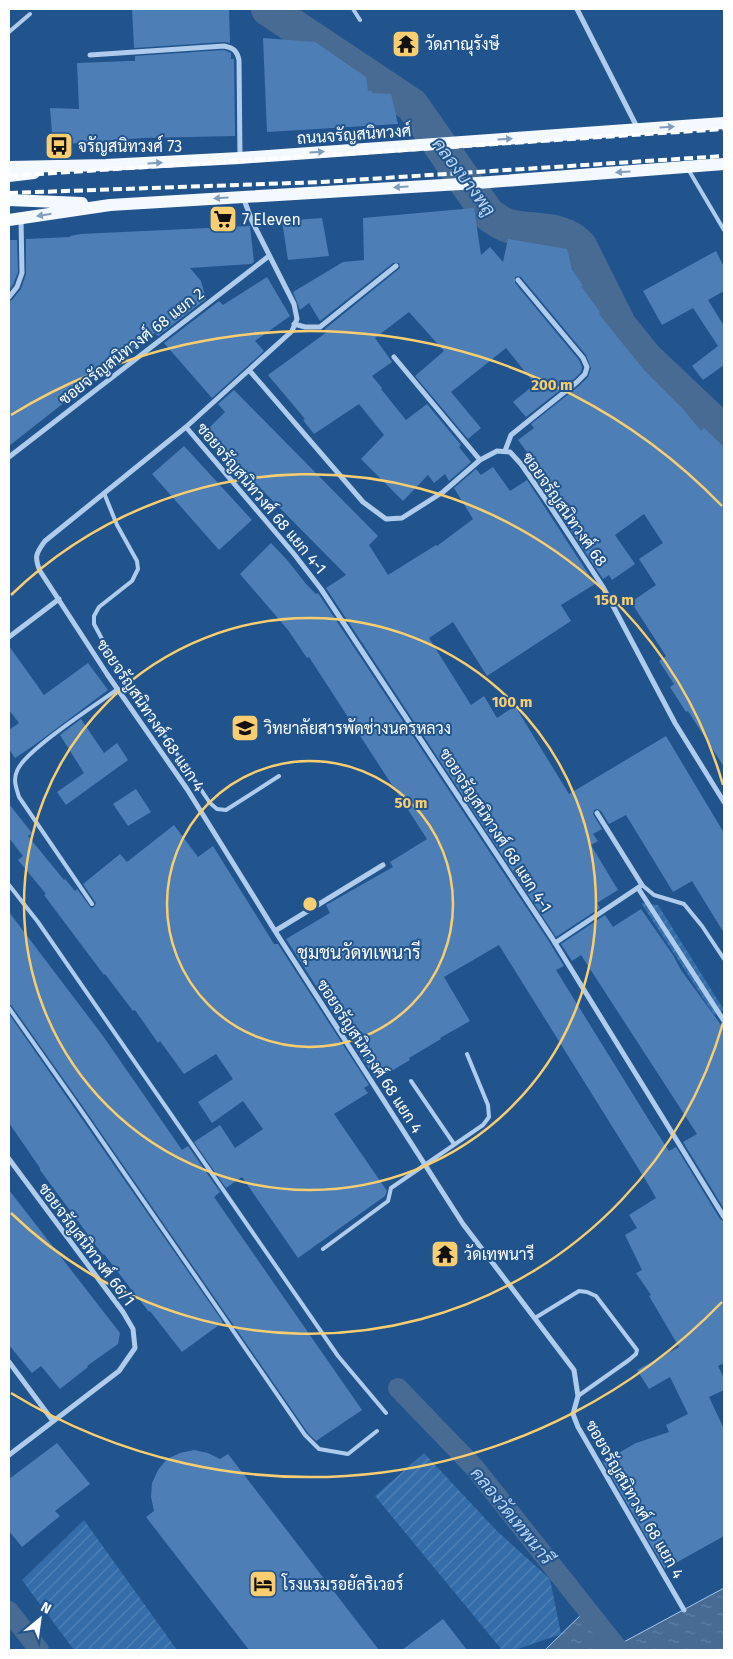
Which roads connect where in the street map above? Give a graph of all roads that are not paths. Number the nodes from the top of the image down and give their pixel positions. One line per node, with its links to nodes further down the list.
1 (353, 9): 4 (lane)
2 (577, 9): 8 (street)
3 (30, 14): 5 (lane)
4 (360, 20)
5 (9, 32)
6 (90, 55): 9 (street)
7 (724, 123): 8 (main road, ถนนจรัญสนิทวงศ์, one-way to 7)
8 (638, 129): 9 (main road, ถนนจรัญสนิทวงศ์, one-way to 8)
9 (240, 158): 11 (main road, ถนนจรัญสนิทวงศ์, one-way to 9)
10 (724, 164): 13 (main road)
11 (106, 165): 12 (main road, ถนนจรัญสนิทวงศ์); 14 (main road, ถนนจรัญสนิทวงศ์)
12 (9, 167)
13 (687, 168): 15 (main road, one-way to 15); 19 (lane)
14 (9, 176)
15 (242, 197): 17 (main road, one-way to 17); 20 (street)
16 (9, 200): 17 (main road)
17 (110, 205): 18 (main road, one-way to 18)
18 (15, 219): 23 (street)
19 (724, 230)
20 (269, 256): 24 (street); 29 (street, ซอยจรัญสนิทวงศ์ 68 แยก 2)
21 (396, 266): 24 (street)
22 (518, 280): 28 (street)
23 (9, 297)
24 (294, 324): 26 (street)
25 (394, 357): 30 (street)
26 (249, 370): 27 (street, ซอยจรัญสนิทวงศ์ 68 แยก 4); 30 (street, ซอยจรัญสนิทวงศ์ 68)
27 (186, 427): 31 (street, ซอยจรัญสนิทวงศ์ 68 แยก 4); 43 (street, ซอยจรัญสนิทวงศ์ 68 แยก 4-1)
28 (505, 451): 30 (street, ซอยจรัญสนิทวงศ์ 68); 36 (street, ซอยจรัญสนิทวงศ์ 68)
29 (9, 456)
30 (480, 460)
31 (104, 493): 32 (street, ซอยจรัญสนิทวงศ์ 68 แยก 4); 35 (lane)
32 (59, 599): 33 (street); 34 (street, ซอยจรัญสนิทวงศ์ 68 แยก 4)
33 (9, 637)
34 (118, 689): 41 (lane); 42 (street, ซอยจรัญสนิทวงศ์ 68 แยก 4)
35 (279, 776)
36 (724, 802)
37 (597, 813): 40 (street)
38 (383, 865): 42 (street)
39 (9, 885): 57 (lane)
40 (640, 886): 43 (street); 44 (lane); 46 (street)
41 (92, 904)
42 (275, 931): 51 (street, ซอยจรัญสนิทวงศ์ 68 แยก 4)
43 (555, 943): 52 (street, ซอยจรัญสนิทวงศ์ 68 แยก 4-1)
44 (724, 960)
45 (9, 1008): 59 (lane)
46 (724, 1021)
47 (467, 1054): 49 (lane)
48 (411, 1081): 49 (lane)
49 (454, 1144): 51 (lane)
50 (9, 1159): 58 (street, ซอยจรัญสนิทวงศ์ 66/1)
51 (424, 1164): 53 (lane); 54 (street, ซอยจรัญสนิทวงศ์ 68 แยก 4)
52 (724, 1217)
53 (323, 1249)
54 (535, 1318): 56 (street, ซอยจรัญสนิทวงศ์ 68 แยก 4); 56 (lane)
55 (9, 1362): 58 (street)
56 (578, 1396): 61 (street, ซอยจรัญสนิทวงศ์ 68 แยก 4)
57 (386, 1413)
58 (53, 1421): 60 (street)
59 (377, 1431)
60 (9, 1454)
61 (684, 1610)

